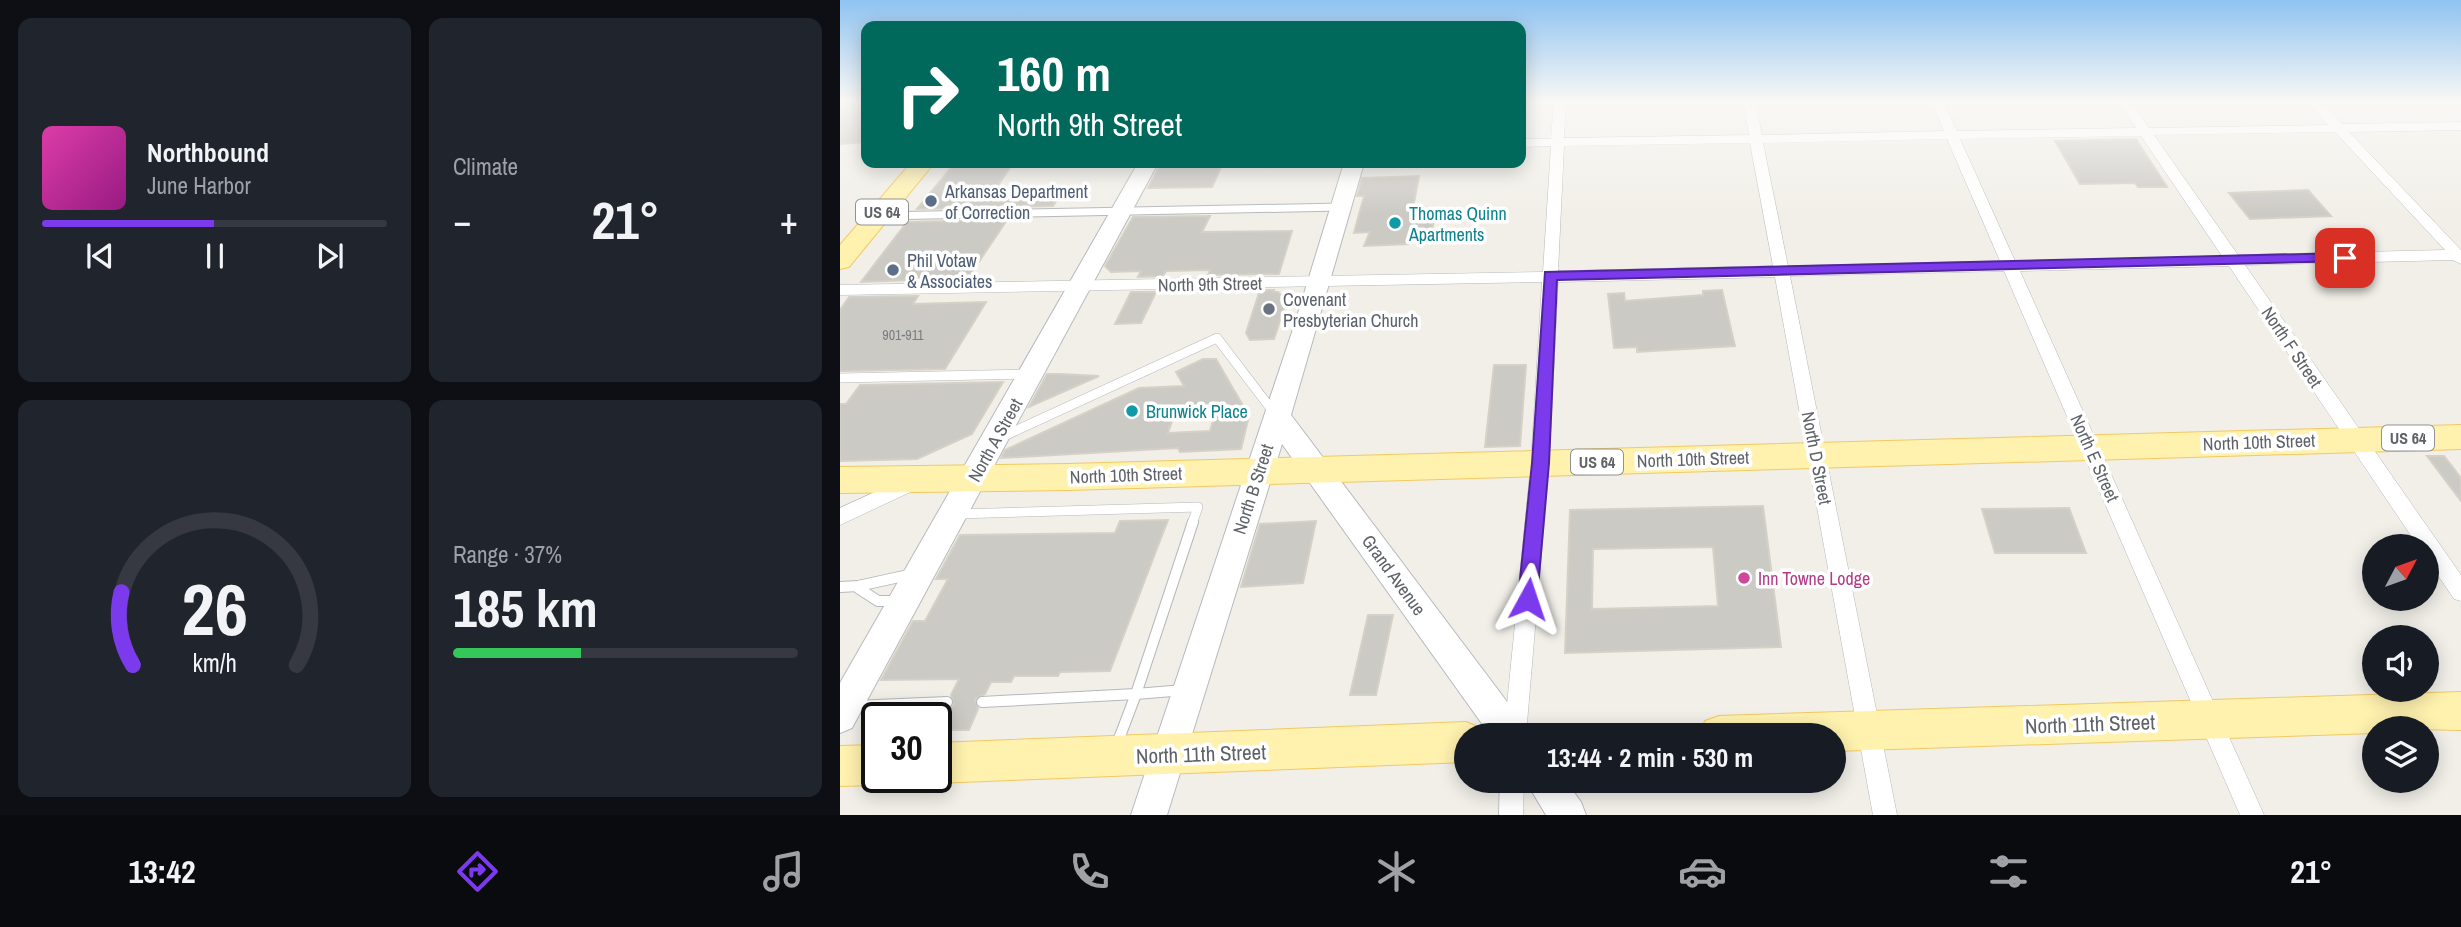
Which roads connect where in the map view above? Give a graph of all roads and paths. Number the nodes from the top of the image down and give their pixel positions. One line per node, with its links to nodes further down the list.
1 (1558, 139): 8 (street)
2 (1754, 139): 8 (street)
3 (1756, 139): 19 (street, North D Street)
4 (1954, 139): 18 (street, North E Street)
5 (2151, 139): 16 (street, North F Street)
6 (2349, 139): 15 (street)
7 (1526, 143): 8 (street)
8 (1558, 143): 20 (street)
9 (919, 168): 14 (main road, US 64)
10 (1145, 168): 13 (street, North A Street)
11 (1353, 168): 12 (street, North B Street)
12 (1341, 207): 13 (lane); 21 (street, North B Street)
13 (1122, 210): 14 (lane); 22 (street, North A Street)
14 (878, 216): 17 (main road, US 64)
15 (2460, 257): 16 (street, North 9th Street)
16 (2234, 260): 18 (street, North 9th Street); 27 (street, North F Street)
17 (840, 261)
18 (2010, 266): 19 (street, North 9th Street); 30 (street, North E Street)
19 (1781, 271): 20 (street, North 9th Street); 31 (street, North D Street)
20 (1550, 276): 21 (street, North 9th Street); 32 (street)
21 (1319, 282): 22 (street, North 9th Street); 26 (street, North B Street)
22 (1080, 286): 23 (street, North 9th Street); 24 (street, North A Street)
23 (840, 290)
24 (1031, 374): 25 (lane); 28 (street, North A Street)
25 (840, 378)
26 (1276, 415): 28 (lane); 33 (street, Grand Avenue); 34 (street, North B Street)
27 (2354, 439): 29 (main road, North 10th Street / US 64); 30 (main road, North 10th Street / US 64); 43 (street, North F Street)
28 (994, 440): 36 (street, North A Street)
29 (2458, 441)
30 (2091, 448): 31 (main road, North 10th Street / US 64); 51 (street, North E Street)
31 (1817, 456): 32 (main road, North 10th Street / US 64); 54 (street, North D Street)
32 (1540, 463): 33 (main road, North 10th Street / US 64); 53 (street)
33 (1317, 470): 34 (main road, North 10th Street / US 64); 52 (street, Grand Avenue)
34 (1259, 471): 36 (main road, North 10th Street / US 64); 45 (street, North B Street)
35 (922, 478): 36 (main road, North 10th Street / US 64); 37 (main road, North 10th Street / US 64); 39 (street)
36 (972, 479): 38 (street, North A Street)
37 (840, 480)
38 (953, 514): 40 (street, North A Street); 46 (lane)
39 (840, 517)
40 (920, 573): 42 (lane); 44 (street, North A Street)
41 (840, 587): 42 (lane)
42 (858, 588): 44 (lane)
43 (2461, 592)
44 (905, 601): 49 (street, North A Street)
45 (1189, 690): 46 (lane); 57 (street, North B Street)
46 (1136, 694): 47 (lane); 58 (lane)
47 (982, 702)
48 (861, 709): 49 (lane)
49 (843, 711)
50 (2461, 711): 51 (main road, North 11th Street)
51 (2210, 720): 54 (main road, North 11th Street); 68 (street, North E Street)
52 (1504, 723)
53 (1514, 723)
54 (1869, 731): 55 (main road, North 11th Street); 67 (street, North D Street)
55 (1846, 732)
56 (1454, 744): 57 (main road, North 11th Street)
57 (1168, 756): 58 (main road, North 11th Street); 64 (street, North B Street)
58 (1111, 758): 59 (main road, North 11th Street)
59 (952, 763)
60 (861, 765): 61 (main road)
61 (840, 766)
62 (1512, 793): 65 (street)
63 (1552, 793): 66 (street)
64 (1149, 815)
65 (1511, 815)
66 (1567, 815)
67 (1885, 815)
68 (2252, 815)

